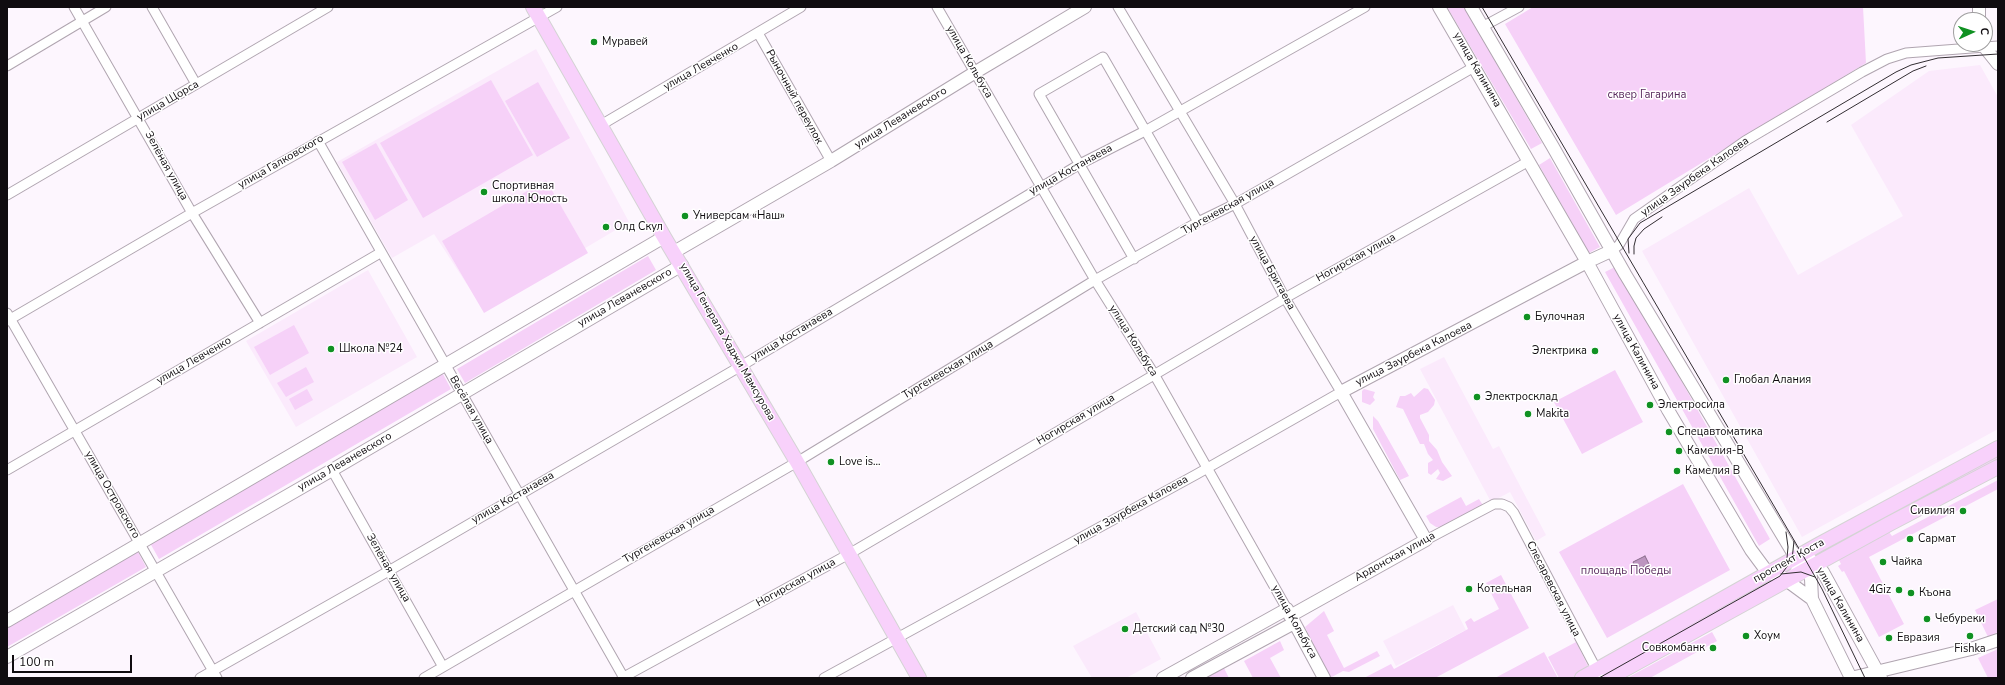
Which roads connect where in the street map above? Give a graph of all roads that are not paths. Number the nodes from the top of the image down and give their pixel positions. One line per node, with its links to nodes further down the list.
1 (74, 7): 15 (street, Зелёная улица)
2 (106, 7): 15 (street)
3 (152, 7): 24 (street)
4 (328, 7): 24 (street, улица Щорса)
5 (557, 7): 14 (street, улица Галковского)
6 (801, 7): 17 (street, улица Левченко)
7 (937, 7): 23 (street, улица Кольбуса)
8 (1085, 7): 23 (street, улица Леваневского)
9 (1118, 7): 25 (street, улица Бритаева)
10 (1365, 7): 25 (street, улица Костанаева)
11 (1439, 7): 22 (street, улица Калинина)
12 (1471, 7): 16 (street, улица Калинина)
13 (1519, 7): 16 (street)
14 (536, 12): 27 (main road, улица Генерала Хаджи Мамсурова); 29 (street, улица Галковского)
15 (82, 21): 21 (street); 26 (street, Зелёная улица)
16 (1482, 27): 39 (street, улица Калинина)
17 (758, 33): 27 (street, улица Левченко); 30 (street, Рыночный переулок)
18 (1953, 48): 39 (street, улица Заурбека Калоева)
19 (1988, 52): 20 (street)
20 (1998, 64)
21 (7, 66)
22 (1474, 67): 31 (street, улица Калинина); 35 (street, Тургеневская улица)
23 (974, 73): 30 (street, улица Леваневского); 33 (street, улица Кольбуса)
24 (196, 84): 26 (street, улица Щорса)
25 (1180, 110): 28 (street, улица Костанаева); 35 (street, улица Бритаева)
26 (139, 118): 34 (street, улица Щорса); 36 (street, Зелёная улица)
27 (601, 126): 38 (main road, улица Генерала Хаджи Мамсурова)
28 (1145, 131): 32 (street, улица Костанаева); 32 (street); 37 (street)
29 (318, 141): 36 (street, улица Галковского); 41 (street, Весёлая улица)
30 (830, 161): 40 (street, улица Леваневского)
31 (1529, 161): 43 (street, улица Калинина); 46 (street, Ногирская улица)
32 (1080, 164): 33 (street, улица Костанаева); 42 (street)
33 (1042, 186): 45 (street, улица Кольбуса); 50 (street, улица Костанаева)
34 (7, 196)
35 (1235, 204): 37 (street, Тургеневская улица); 46 (street, улица Бритаева)
36 (192, 213): 47 (street, улица Галковского); 48 (street, Зелёная улица)
37 (1198, 222): 42 (street, Тургеневская улица)
38 (664, 237): 40 (main road, улица Генерала Хаджи Мамсурова); 49 (street)
39 (1611, 251): 43 (street, улица Заурбека Калоева); 66 (street, улица Калинина)
40 (674, 252): 44 (main road, улица Генерала Хаджи Мамсурова)
41 (380, 253): 48 (street, улица Левченко); 49 (street, Весёлая улица)
42 (1134, 259): 45 (street, Тургеневская улица)
43 (1587, 262): 52 (street, улица Заурбека Калоева); 69 (street, улица Калинина)
44 (682, 265): 50 (main road, улица Генерала Хаджи Мамсурова); 53 (street, улица Леваневского)
45 (1095, 280): 51 (street, улица Кольбуса); 56 (street, Тургеневская улица)
46 (1285, 298): 51 (street, Ногирская улица); 52 (street, улица Бритаева)
47 (8, 318): 54 (street, улица Островского)
48 (260, 323): 54 (street, улица Левченко)
49 (445, 365): 53 (street, Весёлая улица); 64 (street)
50 (741, 366): 56 (main road, улица Генерала Хаджи Мамсурова); 61 (street, улица Костанаева)
51 (1154, 374): 58 (street, улица Кольбуса); 65 (street, Ногирская улица)
52 (1341, 392): 58 (street, улица Заурбека Калоева); 63 (street, улица Бритаева)
53 (462, 394): 60 (street, улица Леваневского); 61 (street, Весёлая улица)
54 (75, 431): 59 (street, улица Левченко); 64 (street, улица Островского)
55 (1998, 448): 66 (main road, проспект Коста)
56 (797, 462): 65 (main road, улица Генерала Хаджи Мамсурова); 71 (street, Тургеневская улица)
57 (1998, 467): 66 (main road, проспект Коста)
58 (1207, 468): 73 (street, улица Кольбуса); 75 (street, улица Заурбека Калоева)
59 (7, 470)
60 (332, 470): 67 (street, Зелёная улица); 68 (street, улица Леваневского)
61 (520, 494): 67 (street, улица Костанаева); 71 (street, Весёлая улица)
62 (1502, 504): 63 (street, Ардонская улица); 79 (street, Слесаревская улица)
63 (1426, 540): 73 (street, Ардонская улица)
64 (140, 544): 68 (street, улица Островского); 74 (street)
65 (849, 554): 75 (main road, улица Генерала Хаджи Мамсурова); 84 (street, Ногирская улица)
66 (1808, 562): 69 (main road, проспект Коста); 70 (main road, проспект Коста); 72 (street); 80 (street, улица Калинина)
67 (389, 571): 78 (street, Зелёная улица); 81 (street, улица Костанаева)
68 (157, 572): 77 (street, улица Леваневского); 81 (street, улица Островского)
69 (1768, 573): 70 (street, улица Калинина); 79 (main road, проспект Коста)
70 (1790, 578): 72 (street, улица Калинина); 91 (main road, проспект Коста)
71 (575, 590): 78 (street, Тургеневская улица); 84 (street, Весёлая улица)
72 (1812, 599): 92 (street, улица Калинина)
73 (1290, 616): 87 (street, Ардонская улица); 88 (street, Ардонская улица); 89 (street, улица Кольбуса)
74 (7, 621)
75 (898, 639): 85 (street, улица Заурбека Калоева); 86 (main road, улица Генерала Хаджи Мамсурова)
76 (1998, 640): 80 (street)
77 (7, 657)
78 (443, 667): 83 (street, Тургеневская улица)
79 (1598, 674): 90 (main road, проспект Коста)
80 (1879, 674): 92 (street)
81 (215, 675): 82 (street, улица Костанаева)
82 (200, 678)
83 (424, 678)
84 (623, 678)
85 (824, 678)
86 (919, 678)
87 (1163, 678)
88 (1192, 678)
89 (1324, 678)
90 (1582, 678)
91 (1610, 678)
92 (1851, 678)

